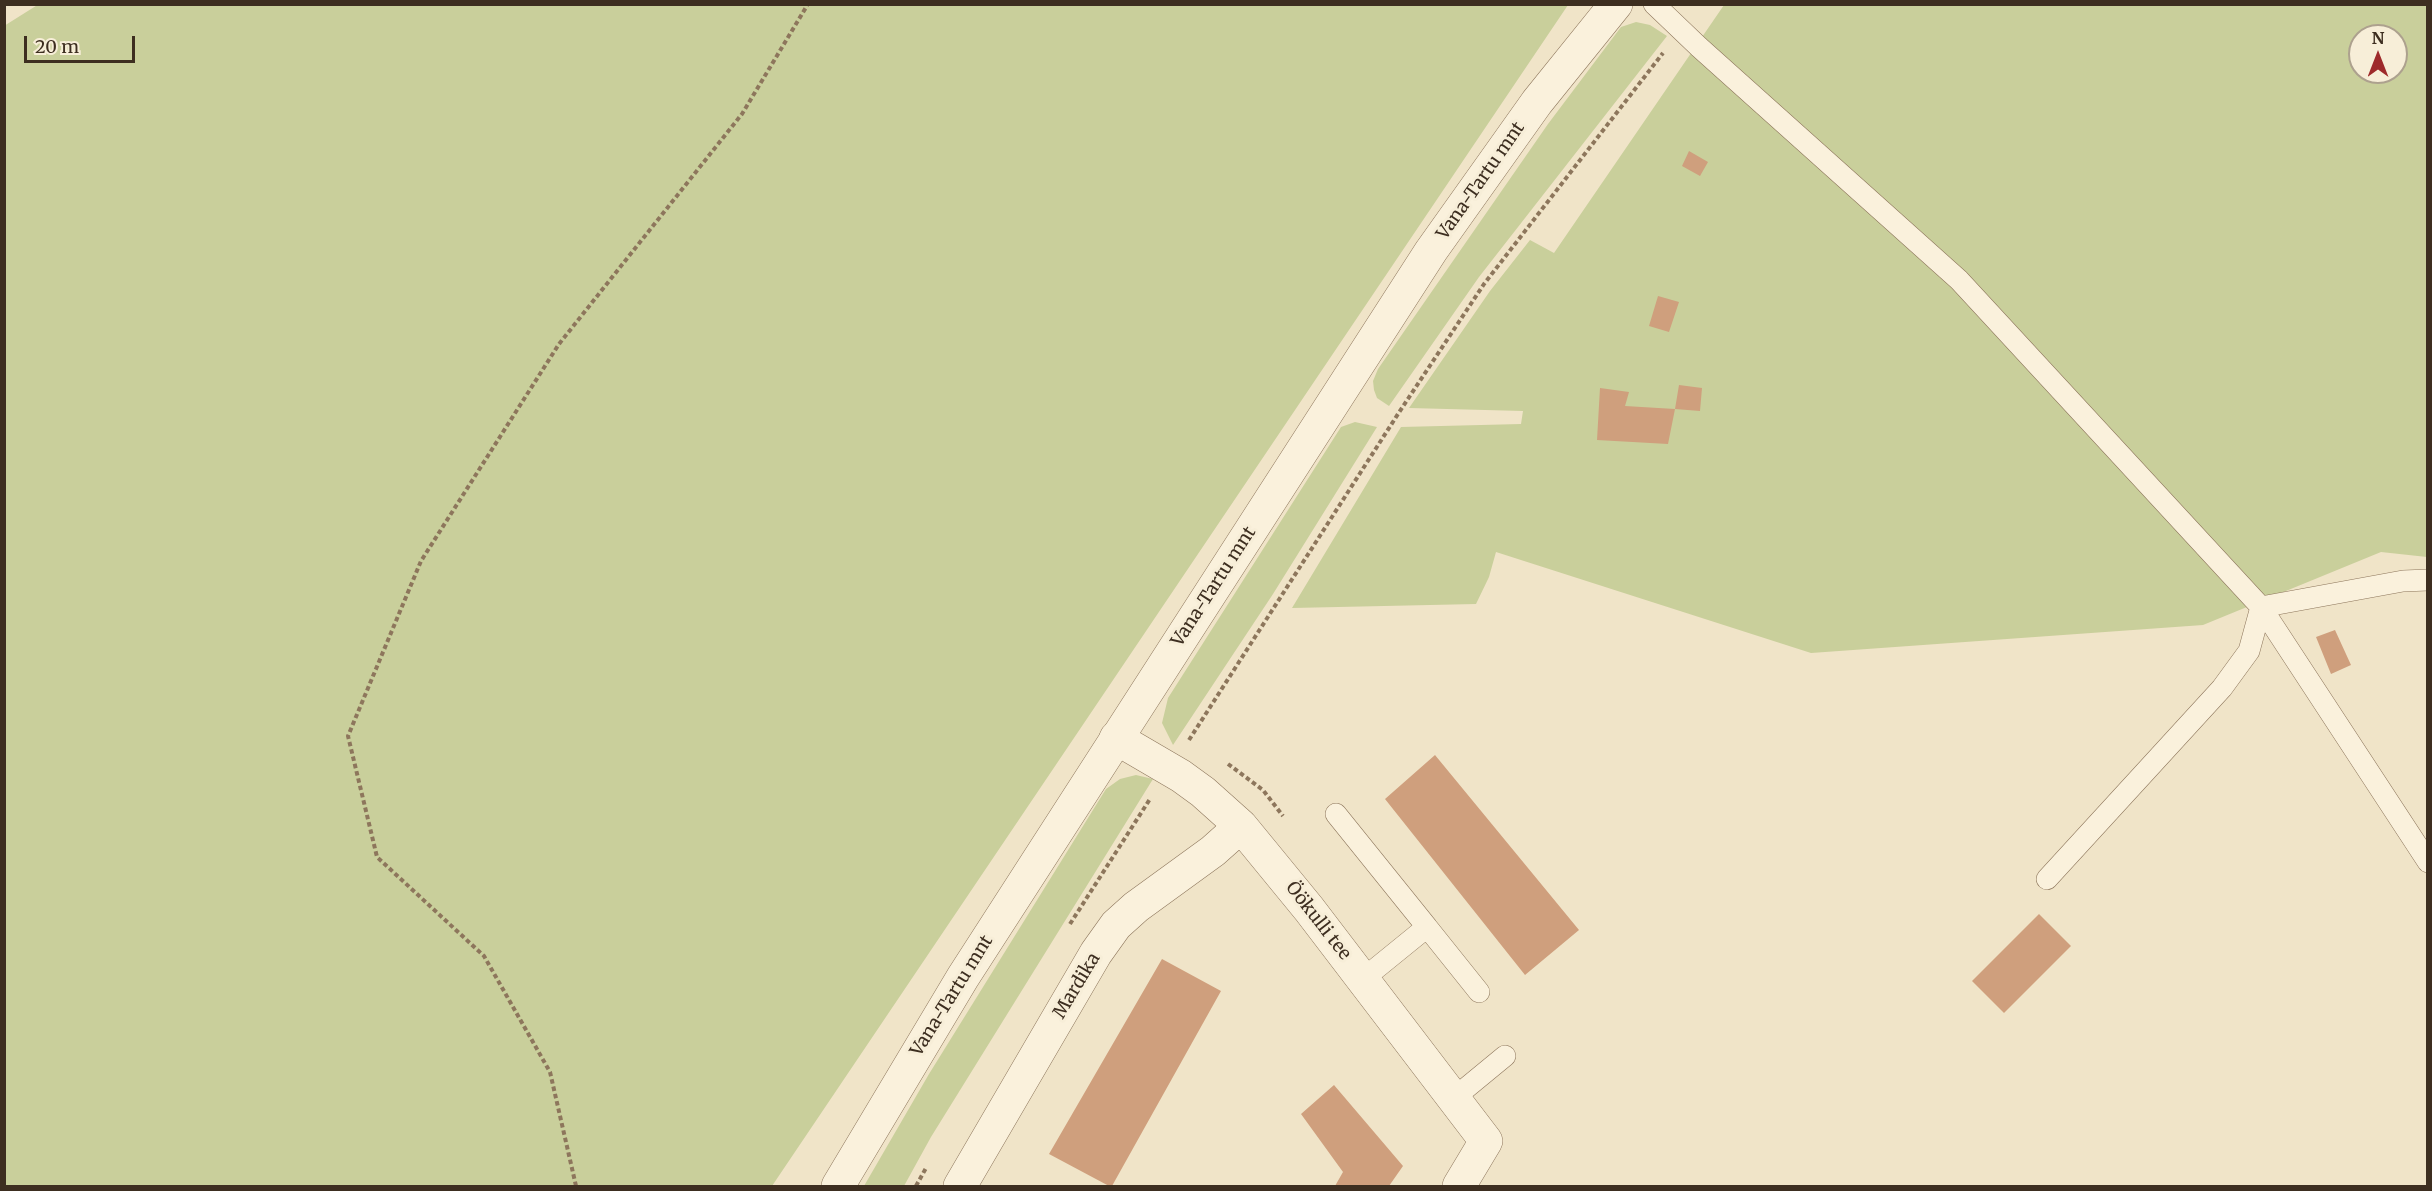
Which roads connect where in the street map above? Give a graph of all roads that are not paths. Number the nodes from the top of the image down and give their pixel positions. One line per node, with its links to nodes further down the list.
1 (1616, 4): 5 (street, Vana-Tartu mnt)
2 (1654, 4): 4 (lane)
3 (2427, 580): 4 (lane)
4 (2261, 607): 8 (lane); 9 (lane)
5 (1116, 738): 7 (street, Öökulli tee); 15 (street, Vana-Tartu mnt)
6 (1336, 814): 10 (lane)
7 (1241, 826): 11 (street, Öökulli tee); 16 (street, Mardika)
8 (2427, 860)
9 (2047, 879)
10 (1427, 927): 11 (lane); 12 (lane)
11 (1363, 979): 14 (street, Öökulli tee)
12 (1479, 992)
13 (1505, 1056): 14 (lane)
14 (1454, 1098): 17 (street, Öökulli tee)
15 (838, 1186)
16 (960, 1186)
17 (1459, 1186)

